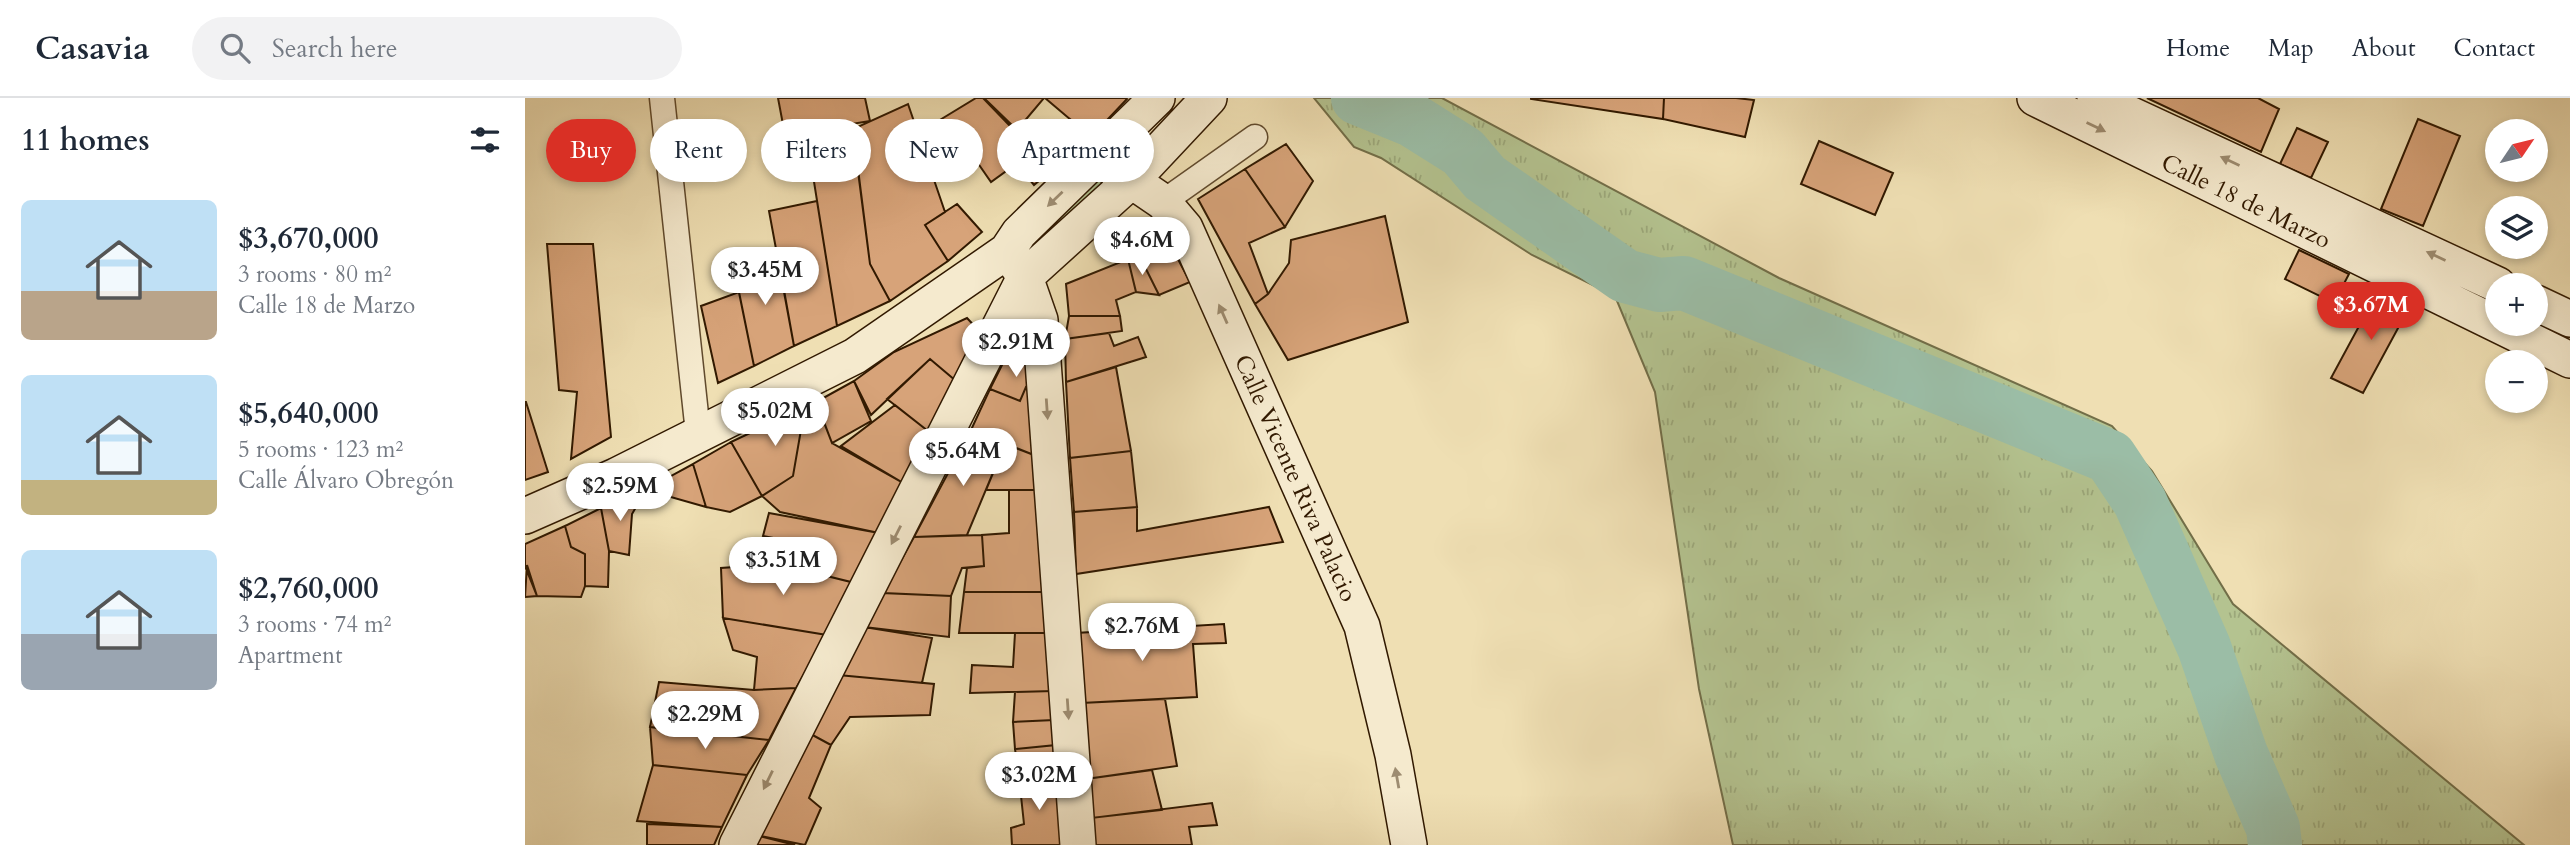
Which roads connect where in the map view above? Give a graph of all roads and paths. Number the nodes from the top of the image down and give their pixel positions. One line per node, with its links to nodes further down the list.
1 (662, 98): 16 (street)
2 (1209, 98): 6 (street)
3 (2035, 98): 15 (street, Calle 18 de Marzo, one-way to 15)
4 (2095, 98): 12 (street, Calle 18 de Marzo, one-way to 4)
5 (1255, 137): 10 (street)
6 (1154, 157)
7 (1071, 182): 11 (street, one-way to 11)
8 (1129, 182): 11 (street)
9 (1135, 182): 10 (street, Calle Vicente Riva Palacio)
10 (1163, 202): 20 (street, Calle Vicente Riva Palacio, one-way to 10)
11 (1016, 264): 16 (street); 18 (street, one-way to 18); 19 (street, one-way to 19)
12 (2485, 279)
13 (2548, 309): 14 (street)
14 (2570, 319)
15 (2570, 360)
16 (698, 433): 17 (street)
17 (525, 516)
18 (737, 845)
19 (1078, 845)
20 (1409, 845)

